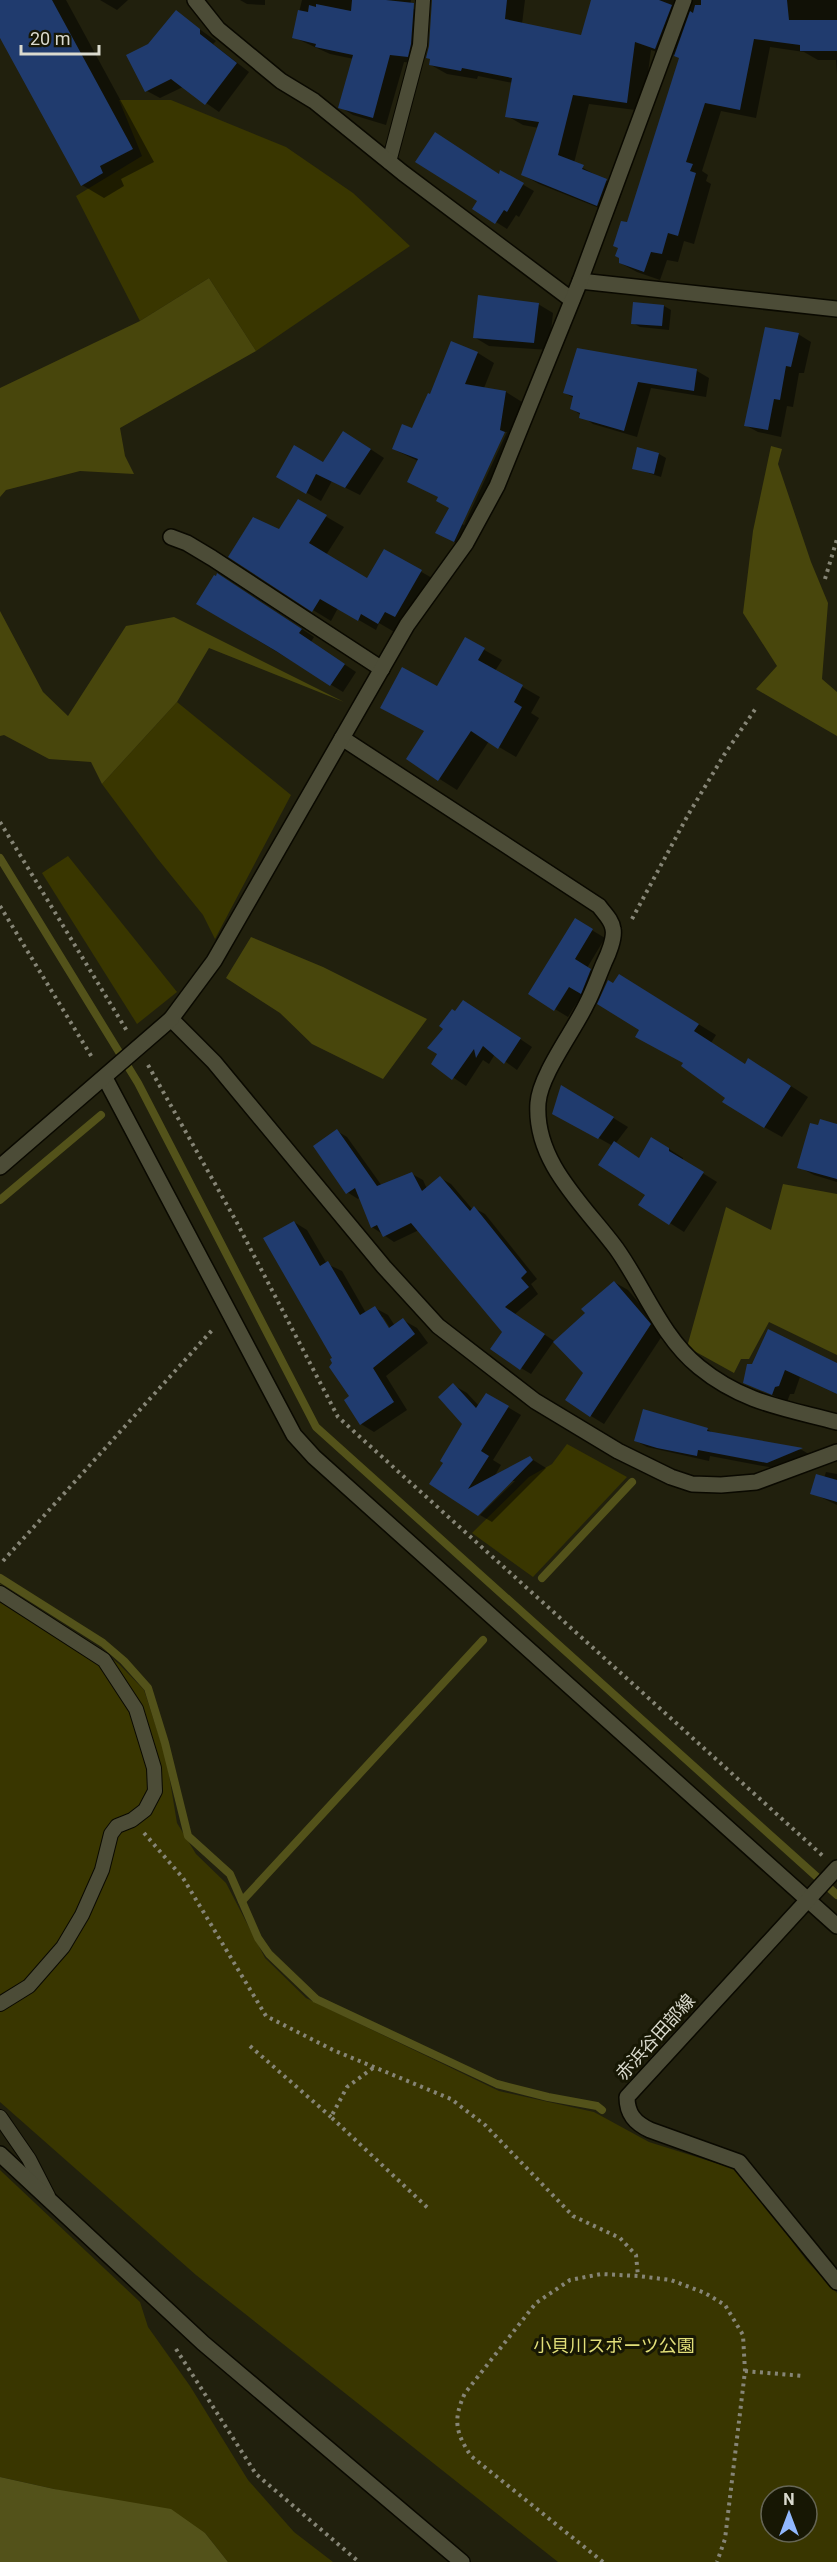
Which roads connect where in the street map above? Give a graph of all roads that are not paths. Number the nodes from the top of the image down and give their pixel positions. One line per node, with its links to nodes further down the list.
1 (195, 0): 4 (street)
2 (684, 0): 5 (street)
3 (424, 2): 4 (lane)
4 (389, 162): 6 (street)
5 (580, 281): 6 (street); 7 (street)
6 (572, 300): 9 (street)
7 (837, 309)
8 (171, 537): 9 (street)
9 (381, 669): 10 (street)
10 (342, 738): 11 (street); 14 (street)
11 (171, 1019): 12 (street); 15 (street)
12 (110, 1075): 13 (street); 18 (street)
13 (0, 1167)
14 (837, 1422)
15 (837, 1452)
16 (0, 1593): 20 (lane)
17 (835, 1870): 18 (street, 赤浜谷田部線)
18 (812, 1896): 19 (street); 24 (street, 赤浜谷田部線)
19 (837, 1926)
20 (0, 2004)
21 (0, 2117): 23 (lane)
22 (0, 2154): 23 (street)
23 (48, 2196): 25 (street)
24 (837, 2282)
25 (462, 2562)

